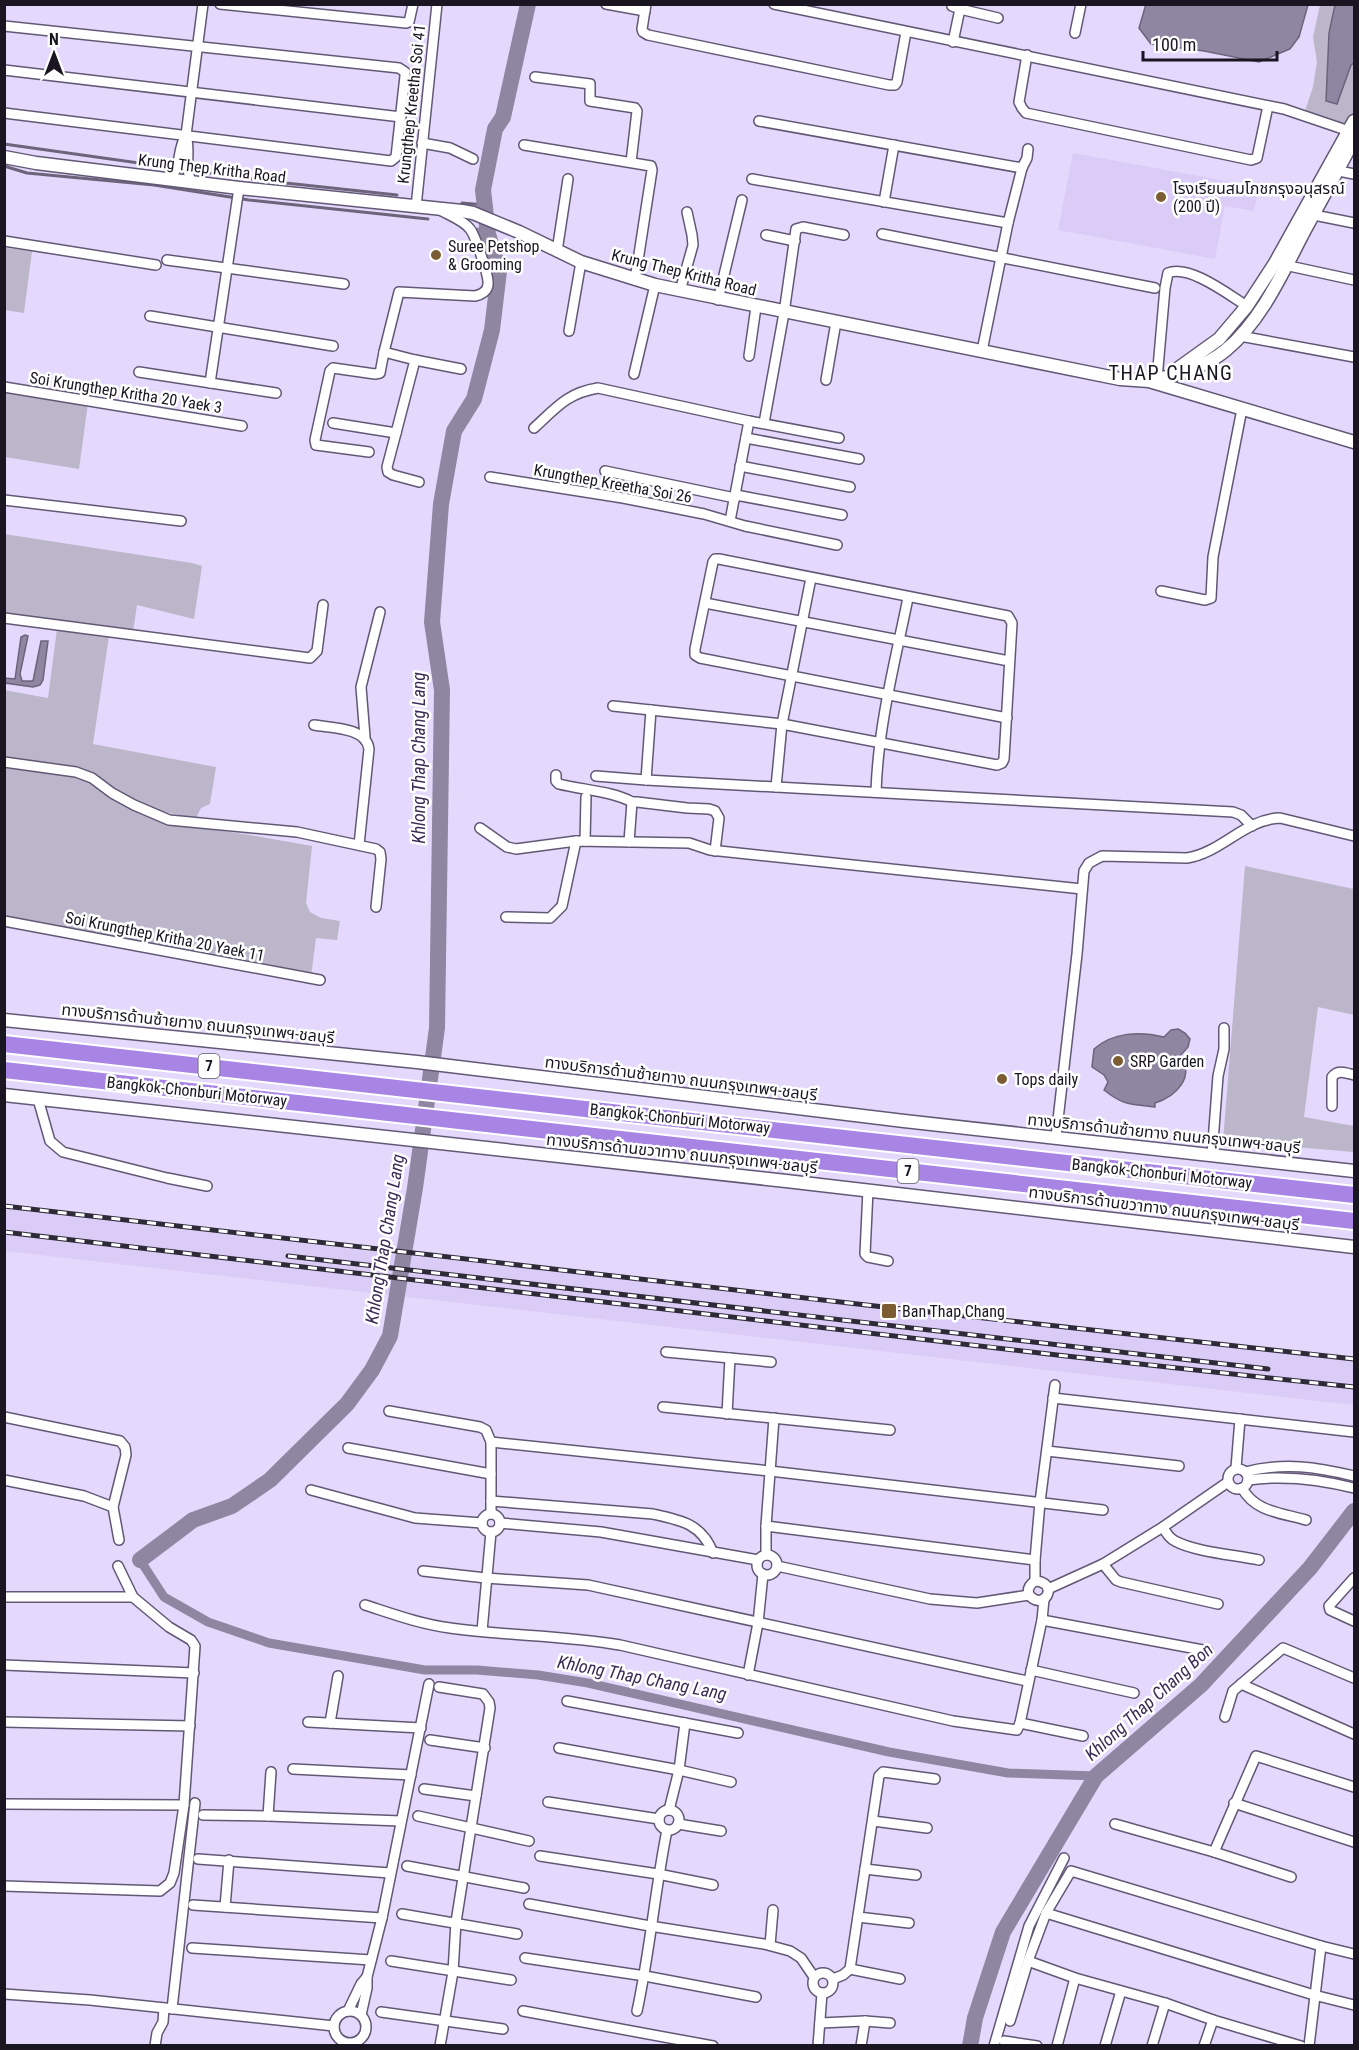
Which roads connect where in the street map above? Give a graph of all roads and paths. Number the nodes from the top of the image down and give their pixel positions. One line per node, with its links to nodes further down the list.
1 (203, 4): 16 (street)
2 (220, 4): 9 (street)
3 (413, 4): 9 (street)
4 (436, 4): 27 (street, Krungthep Kreetha Soi 41)
5 (606, 4): 10 (street)
6 (774, 4): 13 (street)
7 (1081, 4): 14 (street)
8 (952, 6): 11 (street); 15 (street)
9 (267, 7)
10 (646, 8): 13 (street)
11 (998, 18)
12 (4, 26): 16 (street)
13 (906, 32): 15 (street)
14 (1075, 33)
15 (953, 42): 17 (street)
16 (197, 47): 20 (street); 23 (street)
17 (1027, 55): 21 (street); 21 (street)
18 (4, 69): 20 (street)
19 (535, 77): 33 (street)
20 (192, 92): 23 (street); 26 (street)
21 (1268, 106): 25 (street)
22 (4, 113): 26 (street)
23 (401, 117): 26 (street)
24 (759, 121): 29 (street)
25 (1353, 130): 35 (main road); 60 (main road)
26 (186, 135): 39 (street); 40 (street)
27 (422, 143): 32 (street); 44 (street, Krungthep Kreetha Soi 41)
28 (524, 145): 33 (street)
29 (894, 145): 34 (street); 43 (street)
30 (1028, 149): 34 (street)
31 (4, 157): 39 (main road, Krung Thep Kritha Road)
32 (473, 159)
33 (631, 162): 62 (street)
34 (1022, 168): 48 (street)
35 (1339, 171): 36 (street); 47 (main road)
36 (1354, 174)
37 (568, 179): 55 (street)
38 (752, 179): 43 (street)
39 (169, 180): 40 (main road, Krung Thep Kritha Road)
40 (191, 182): 41 (main road, Krung Thep Kritha Road)
41 (238, 191): 44 (main road, Krung Thep Kritha Road); 61 (street)
42 (742, 200): 68 (street)
43 (884, 201): 48 (street)
44 (416, 207): 45 (main road, Krung Thep Kritha Road)
45 (438, 208): 55 (main road, Krung Thep Kritha Road); 79 (street)
46 (687, 212): 67 (street)
47 (1314, 214): 49 (street); 60 (main road)
48 (1008, 223): 56 (street)
49 (1354, 223)
50 (882, 234): 56 (street)
51 (766, 235): 54 (street)
52 (844, 235): 54 (street)
53 (4, 241): 59 (street)
54 (795, 241): 71 (street)
55 (557, 251): 58 (main road, Krung Thep Kritha Road)
56 (1000, 257): 66 (street); 78 (street)
57 (167, 260): 61 (street)
58 (581, 262): 62 (main road, Krung Thep Kritha Road); 75 (street)
59 (156, 265)
60 (1281, 265): 63 (street); 69 (main road); 76 (main road)
61 (227, 268): 64 (street); 74 (street)
62 (635, 280): 65 (main road, Krung Thep Kritha Road)
63 (1354, 280)
64 (344, 284)
65 (655, 285): 67 (main road, Krung Thep Kritha Road); 85 (street)
66 (1155, 288)
67 (680, 291): 68 (main road, Krung Thep Kritha Road)
68 (718, 300): 70 (main road, Krung Thep Kritha Road)
69 (1247, 306): 86 (main road); 86 (street)
70 (756, 307): 71 (main road, Krung Thep Kritha Road); 80 (street)
71 (784, 313): 73 (main road, Krung Thep Kritha Road); 94 (street)
72 (150, 316): 74 (street)
73 (836, 322): 78 (main road, Krung Thep Kritha Road); 87 (street)
74 (218, 327): 77 (street); 88 (street)
75 (569, 331)
76 (1240, 336): 81 (street); 86 (main road)
77 (333, 346)
78 (982, 351): 86 (main road, Krung Thep Kritha Road)
79 (384, 352): 82 (street); 101 (street)
80 (749, 356)
81 (1354, 357)
82 (415, 360): 83 (street); 97 (street)
83 (461, 369)
84 (139, 372): 88 (street)
85 (634, 374)
86 (1158, 379): 91 (main road, Krung Thep Kritha Road)
87 (826, 380)
88 (210, 383): 90 (street)
89 (4, 387): 95 (street, Soi Krungthep Kritha 20 Yaek 3)
90 (276, 393)
91 (1242, 409): 100 (main road, Krung Thep Kritha Road); 115 (street)
92 (749, 421): 94 (street); 96 (street); 98 (street)
93 (333, 423): 97 (street)
94 (764, 423): 99 (street)
95 (242, 426)
96 (534, 428)
97 (396, 433): 106 (street)
98 (746, 438): 102 (street); 103 (street)
99 (839, 438)
100 (1354, 442)
101 (369, 452)
102 (859, 459)
103 (740, 466): 107 (street); 108 (street)
104 (605, 471): 108 (street)
105 (490, 477): 111 (street, Krungthep Kreetha Soi 26)
106 (419, 482)
107 (850, 487)
108 (735, 496): 110 (street); 111 (street)
109 (4, 500): 112 (street)
110 (842, 515)
111 (730, 520): 113 (street, Krungthep Kreetha Soi 26)
112 (181, 521)
113 (837, 544)
114 (811, 578): 116 (street); 117 (street); 121 (street)
115 (1161, 591)
116 (908, 598): 122 (street); 123 (street)
117 (705, 603): 121 (street); 124 (street)
118 (323, 605): 120 (street)
119 (380, 612): 131 (street)
120 (4, 618)
121 (802, 623): 122 (street); 124 (street)
122 (899, 640): 123 (street); 125 (street)
123 (1009, 661): 128 (street)
124 (792, 675): 125 (street); 129 (street)
125 (887, 694): 128 (street); 132 (street)
126 (613, 706): 127 (street)
127 (651, 710): 129 (street); 136 (street)
128 (1007, 718): 132 (street)
129 (782, 724): 132 (street); 137 (street)
130 (314, 725): 131 (street)
131 (365, 737): 146 (street)
132 (880, 742): 138 (street)
133 (4, 762): 146 (street)
134 (556, 775): 140 (street)
135 (596, 776): 136 (street)
136 (645, 780): 137 (street)
137 (776, 787): 138 (street)
138 (876, 792): 141 (street)
139 (586, 796): 144 (street)
140 (632, 802): 145 (street); 147 (street)
141 (1252, 826): 143 (street); 148 (street)
142 (480, 828): 144 (street)
143 (1354, 836)
144 (580, 841): 145 (street); 150 (street)
145 (629, 842): 147 (street)
146 (358, 845): 149 (street)
147 (715, 850): 148 (street)
148 (1082, 889): 161 (street)
149 (376, 906)
150 (506, 917)
151 (4, 921): 152 (street, Soi Krungthep Kritha 20 Yaek 11)
152 (320, 980)
153 (4, 1020): 161 (main road, ทางบริการด้านซ้ายทาง ถนนกรุงเทพฯ-ชลบุรี)
154 (1224, 1028): 162 (street)
155 (4, 1044): 166 (highway, Bangkok-Chonburi Motorway / 7)
156 (4, 1070): 167 (highway, Bangkok-Chonburi Motorway / 7)
157 (1354, 1075): 160 (street)
158 (4, 1095): 159 (main road, ทางบริการด้านขวาทาง ถนนกรุงเทพฯ-ชลบุรี)
159 (38, 1099): 164 (street); 165 (main road, ทางบริการด้านขวาทาง ถนนกรุงเทพฯ-ชลบุรี)
160 (1332, 1106)
161 (1056, 1137): 162 (main road, ทางบริการด้านซ้ายทาง ถนนกรุงเทพฯ-ชลบุรี)
162 (1212, 1155): 163 (main road, ทางบริการด้านซ้ายทาง ถนนกรุงเทพฯ-ชลบุรี)
163 (1354, 1170)
164 (207, 1186)
165 (868, 1190): 168 (main road, ทางบริการด้านขวาทาง ถนนกรุงเทพฯ-ชลบุรี); 169 (street)
166 (1354, 1195)
167 (1354, 1221)
168 (1354, 1247)
169 (888, 1261)
170 (666, 1352): 171 (street)
171 (730, 1358): 172 (street); 177 (street)
172 (771, 1362)
173 (1054, 1384): 174 (street)
174 (1053, 1398): 180 (street); 185 (street)
175 (663, 1407): 177 (street)
176 (390, 1411): 183 (street)
177 (727, 1414): 179 (street)
178 (4, 1417): 199 (street)
179 (774, 1418): 181 (street); 187 (street)
180 (1240, 1419): 182 (street); 191 (street)
181 (890, 1430)
182 (1354, 1432)
183 (491, 1442): 187 (street); 189 (street)
184 (348, 1448): 189 (street)
185 (1047, 1451): 186 (street); 198 (street)
186 (1179, 1466)
187 (770, 1471): 198 (street); 205 (street)
188 (1339, 1473): 190 (street); 191 (street); 194 (street)
189 (490, 1474): 197 (street)
190 (1354, 1476)
191 (1243, 1477): 193 (street); 193 (street); 194 (street); 202 (street)
192 (4, 1480): 199 (street)
193 (1228, 1482): 206 (street)
194 (1336, 1484): 195 (street)
195 (1352, 1488)
196 (311, 1490): 203 (street)
197 (491, 1501): 201 (street); 209 (street)
198 (1041, 1502): 200 (street); 211 (street)
199 (113, 1507): 208 (street)
200 (1103, 1510)
201 (491, 1514): 203 (street); 204 (street)
202 (1306, 1520)
203 (482, 1523): 207 (street)
204 (500, 1523): 207 (street); 209 (street)
205 (766, 1526): 210 (street); 211 (street)
206 (1163, 1527): 212 (street); 213 (street)
207 (491, 1532): 218 (street)
208 (118, 1540)
209 (713, 1553): 210 (street)
210 (762, 1557): 215 (street); 217 (street)
211 (1035, 1560): 220 (street)
212 (1259, 1560)
213 (1103, 1564): 221 (street); 226 (street)
214 (118, 1566): 224 (street)
215 (777, 1566): 217 (street); 222 (street)
216 (423, 1571): 218 (street)
217 (764, 1574): 230 (street)
218 (486, 1578): 230 (street); 231 (street)
219 (1354, 1578): 229 (street)
220 (1035, 1581): 221 (street); 222 (street)
221 (1048, 1589): 225 (street)
222 (1029, 1595): 225 (street)
223 (4, 1597): 224 (street)
224 (134, 1597): 235 (street)
225 (1044, 1599): 228 (street)
226 (1218, 1604)
227 (365, 1605): 231 (street)
228 (1042, 1620): 232 (street); 234 (street)
229 (1354, 1621)
230 (758, 1623): 236 (street); 239 (street)
231 (482, 1631): 236 (street)
232 (1208, 1651)
233 (4, 1665): 235 (street)
234 (1031, 1670): 239 (street); 243 (street)
235 (194, 1672): 251 (street)
236 (748, 1675): 250 (street)
237 (338, 1676): 248 (street)
238 (1354, 1678): 241 (street)
239 (1027, 1681): 250 (street)
240 (429, 1684): 252 (street)
241 (1241, 1684): 245 (street); 254 (street)
242 (439, 1687): 257 (street)
243 (1134, 1693)
244 (567, 1701): 249 (street)
245 (1225, 1717)
246 (4, 1722): 251 (street)
247 (308, 1722): 248 (street)
248 (330, 1723): 252 (street)
249 (685, 1723): 253 (street); 260 (street)
250 (1020, 1723): 255 (street)
251 (190, 1725): 272 (street)
252 (422, 1728): 262 (street)
253 (738, 1734)
254 (1354, 1734)
255 (1083, 1736)
256 (430, 1740): 257 (street)
257 (485, 1748): 267 (street)
258 (559, 1748): 260 (street)
259 (293, 1769): 262 (street)
260 (679, 1770): 264 (street); 273 (street)
261 (271, 1772): 275 (street)
262 (411, 1774): 278 (street)
263 (934, 1779): 279 (street)
264 (732, 1782)
265 (1354, 1787): 270 (street)
266 (423, 1789): 267 (street)
267 (476, 1796): 283 (street)
268 (548, 1802): 277 (street)
269 (195, 1803): 339 (street)
270 (1234, 1803): 287 (street); 288 (street)
271 (4, 1804): 272 (street)
272 (184, 1805): 301 (street)
273 (669, 1810): 277 (street); 280 (street)
274 (203, 1815): 275 (street)
275 (268, 1815): 278 (street)
276 (418, 1816): 283 (street)
277 (659, 1819): 284 (street)
278 (401, 1821): 295 (street)
279 (873, 1821): 282 (street); 294 (street)
280 (678, 1824): 284 (street); 285 (street)
281 (1115, 1824): 288 (street)
282 (927, 1827)
283 (472, 1829): 286 (street); 298 (street)
284 (667, 1830): 296 (street)
285 (722, 1831)
286 (529, 1841)
287 (1354, 1842)
288 (1214, 1852): 299 (street)
289 (540, 1856): 296 (street)
290 (1064, 1858): 360 (street)
291 (198, 1859): 292 (street)
292 (229, 1860): 295 (street); 305 (street)
293 (407, 1866): 298 (street)
294 (865, 1869): 297 (street); 309 (street)
295 (390, 1873): 310 (street)
296 (658, 1874): 300 (street); 313 (street)
297 (916, 1875)
298 (464, 1876): 302 (street); 311 (street)
299 (1292, 1877)
300 (713, 1885)
301 (4, 1886)
302 (524, 1888)
303 (529, 1904): 313 (street)
304 (193, 1905): 305 (street)
305 (225, 1907): 310 (street)
306 (773, 1910): 315 (street)
307 (1046, 1913): 316 (street); 322 (street); 335 (street)
308 (402, 1914): 311 (street)
309 (858, 1917): 312 (street); 323 (street)
310 (382, 1918): 320 (street)
311 (456, 1922): 314 (street); 324 (street)
312 (909, 1923)
313 (650, 1926): 315 (street); 325 (street)
314 (517, 1934)
315 (770, 1945): 327 (street)
316 (1321, 1946): 318 (street); 335 (street)
317 (192, 1948): 320 (street)
318 (1354, 1954)
319 (525, 1958): 325 (street)
320 (371, 1960): 326 (street)
321 (391, 1961): 324 (street)
322 (1028, 1961): 328 (street); 347 (street)
323 (850, 1969): 329 (street); 330 (street)
324 (453, 1972): 331 (street); 348 (street)
325 (645, 1976): 336 (street); 342 (street)
326 (367, 1977): 340 (street); 344 (street)
327 (814, 1977): 329 (street); 333 (street)
328 (1075, 1978): 332 (street); 362 (street)
329 (832, 1979): 333 (street)
330 (900, 1979)
331 (511, 1980)
332 (1121, 1991): 337 (street); 363 (street)
333 (822, 1993): 349 (street)
334 (4, 1994): 339 (street)
335 (1314, 1995): 338 (street); 367 (street)
336 (756, 1997)
337 (1165, 2003): 345 (street); 364 (street)
338 (1354, 2005)
339 (168, 2008): 351 (street); 355 (street)
340 (348, 2011): 344 (street); 351 (street)
341 (523, 2011): 357 (street)
342 (637, 2011)
343 (381, 2012): 348 (street)
344 (361, 2015): 354 (street)
345 (1213, 2020): 365 (street); 366 (street)
346 (865, 2021): 349 (street); 350 (street); 359 (street)
347 (1010, 2021)
348 (445, 2022): 352 (street); 356 (street)
349 (820, 2023): 358 (street)
350 (890, 2023)
351 (334, 2026): 354 (street)
352 (503, 2029)
353 (1004, 2041): 361 (street)
354 (352, 2044)
355 (155, 2046)
356 (440, 2046)
357 (713, 2046)
358 (818, 2046)
359 (861, 2046)
360 (994, 2046)
361 (1037, 2046)
362 (1057, 2046)
363 (1105, 2046)
364 (1152, 2046)
365 (1204, 2046)
366 (1301, 2046)
367 (1310, 2046)

